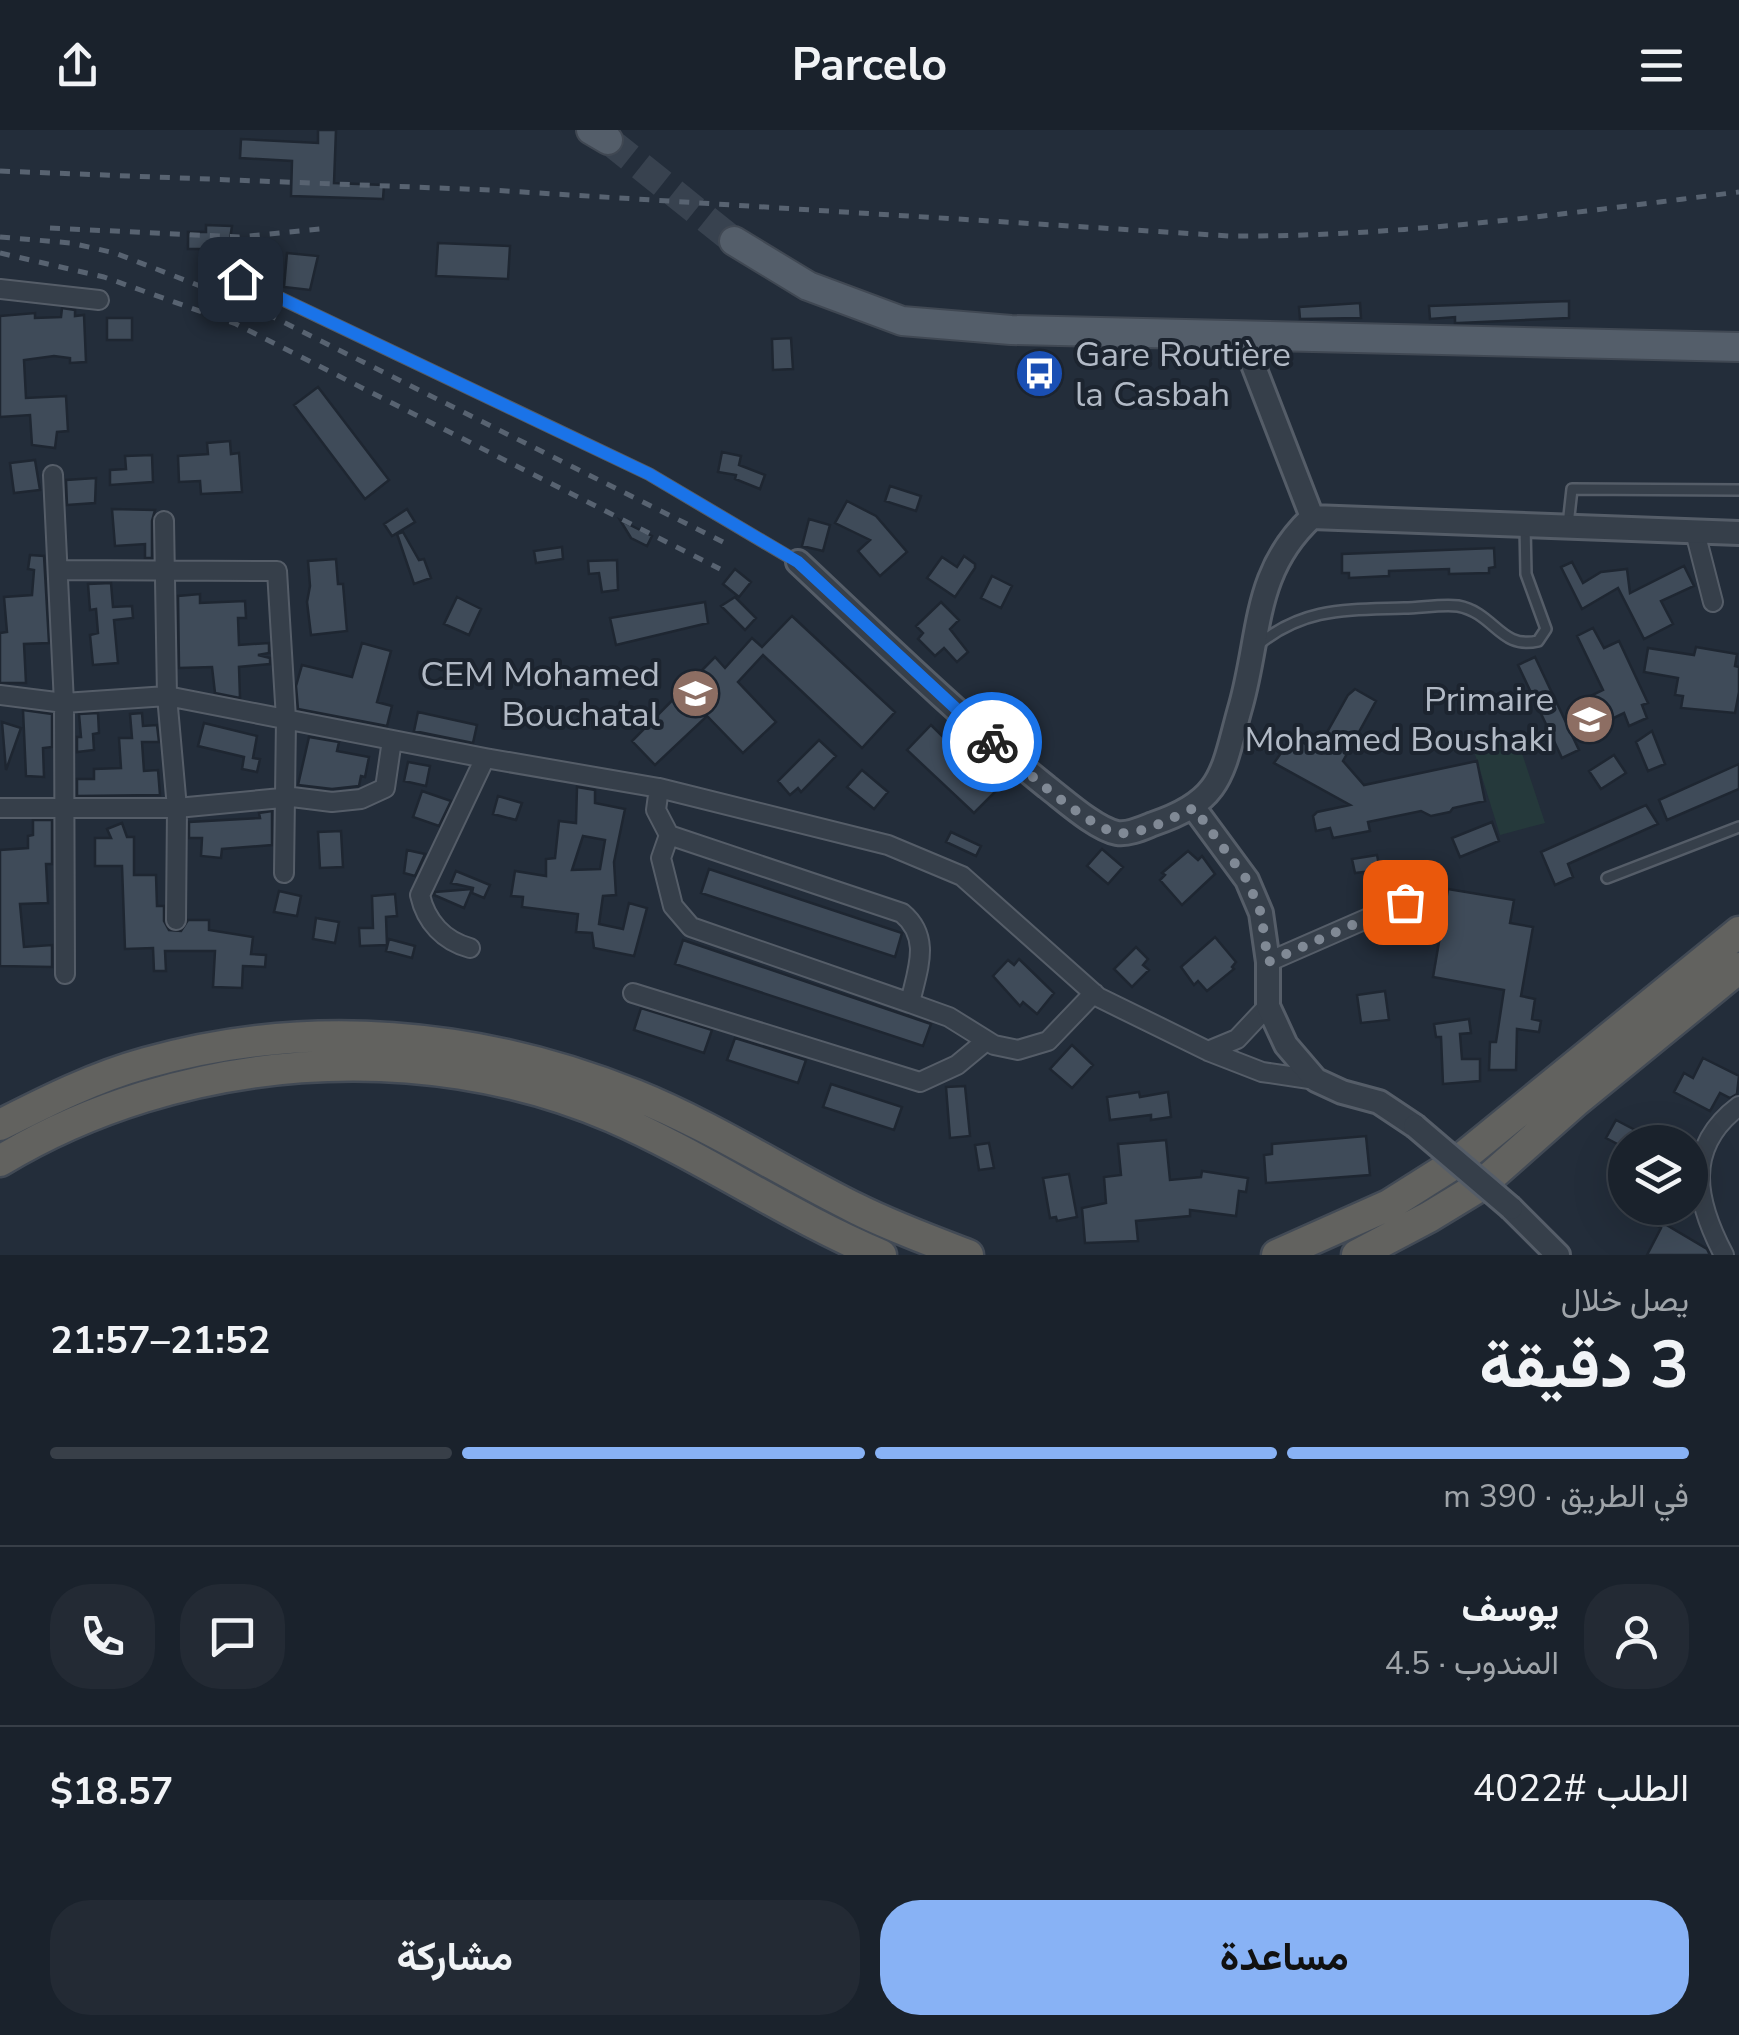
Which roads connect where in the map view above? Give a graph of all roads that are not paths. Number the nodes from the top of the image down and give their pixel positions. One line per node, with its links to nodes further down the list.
1 (734, 241): 5 (main road)
2 (206, 263): 15 (lane)
3 (0, 289): 4 (street)
4 (99, 300)
5 (1242, 336): 6 (main road); 9 (street)
6 (1739, 347)
7 (53, 475): 17 (street)
8 (1739, 490): 12 (lane)
9 (1312, 517): 11 (street); 19 (street)
10 (164, 521): 16 (street)
11 (1525, 526): 12 (street); 19 (lane)
12 (1568, 528): 13 (street)
13 (1694, 532): 14 (street); 18 (street)
14 (1739, 533)
15 (798, 562): 31 (street)
16 (167, 568): 17 (street); 21 (street); 23 (street)
17 (58, 570): 22 (street)
18 (1713, 602)
19 (1252, 650): 31 (street)
20 (0, 696): 22 (street)
21 (167, 696): 22 (street); 23 (street); 30 (street)
22 (64, 703): 28 (street)
23 (286, 719): 24 (street); 27 (street)
24 (392, 740): 25 (street); 27 (street)
25 (485, 758): 26 (street); 39 (street)
26 (659, 788): 33 (street); 44 (street)
27 (286, 798): 30 (street); 34 (street)
28 (65, 807): 29 (street); 30 (street); 42 (street)
29 (0, 808)
30 (177, 808): 37 (street)
31 (1194, 808): 40 (street)
32 (1739, 826): 35 (lane)
33 (669, 834): 45 (street); 45 (street)
34 (284, 873)
35 (1607, 878)
36 (1405, 902): 40 (street)
37 (176, 920)
38 (1739, 932): 55 (highway)
39 (470, 948)
40 (1268, 962): 46 (street)
41 (1739, 968): 56 (highway)
42 (64, 974)
43 (634, 993): 47 (street)
44 (1094, 993): 47 (street); 48 (street)
45 (910, 1003): 47 (street)
46 (1268, 1006): 48 (street); 49 (street)
47 (986, 1041)
48 (1208, 1051): 49 (street)
49 (1316, 1080): 57 (street, bridge)
50 (1739, 1106): 58 (street)
51 (0, 1125): 54 (highway)
52 (0, 1160): 53 (highway)
53 (881, 1255)
54 (968, 1255)
55 (1277, 1255)
56 (1357, 1255)
57 (1558, 1255)
58 (1724, 1255)

